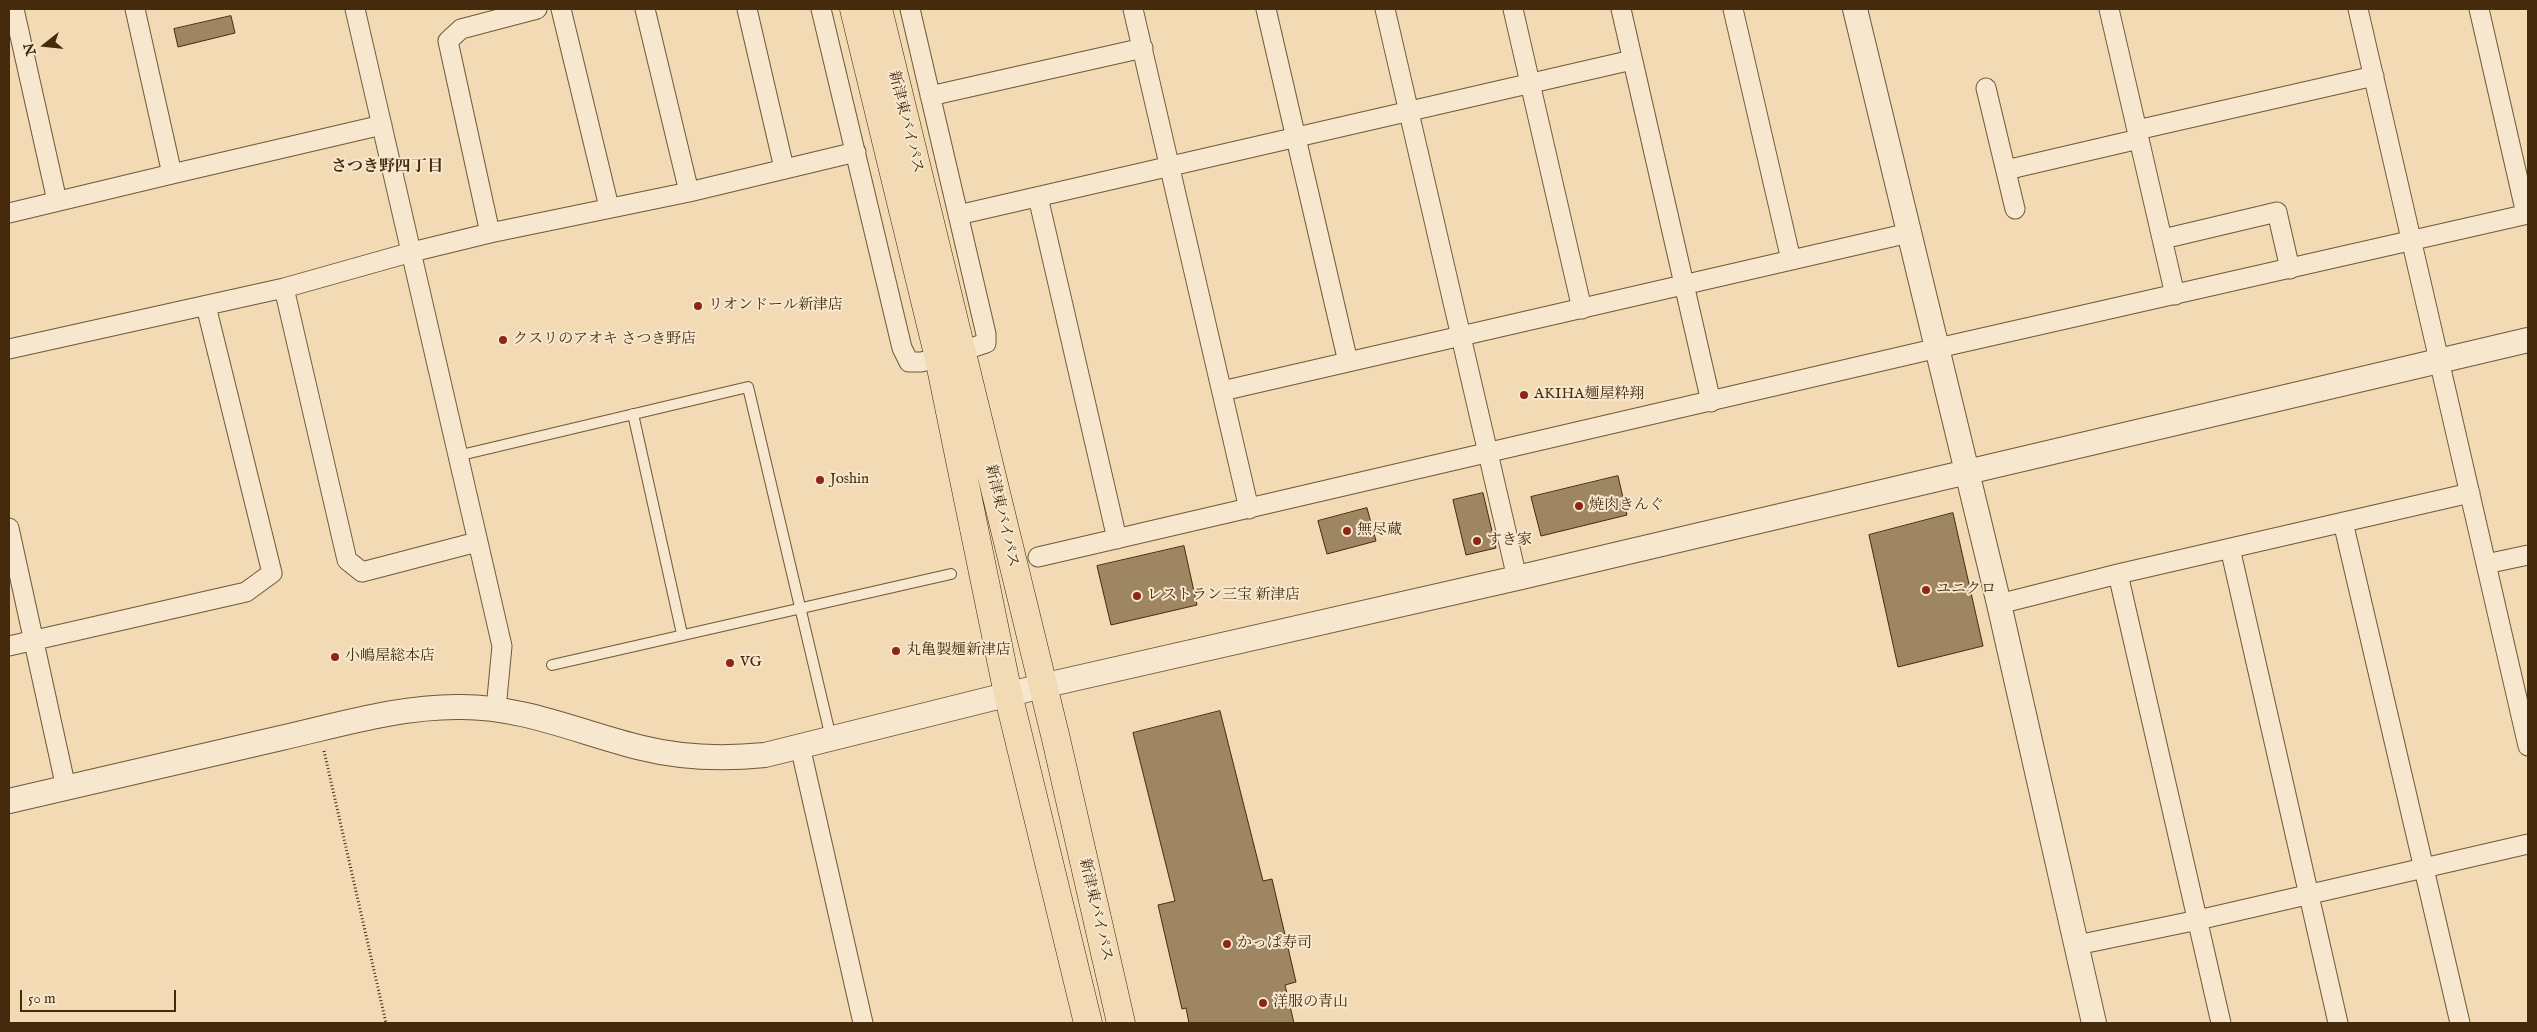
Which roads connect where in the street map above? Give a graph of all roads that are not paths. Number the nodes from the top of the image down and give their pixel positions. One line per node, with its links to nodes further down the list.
1 (14, 9): 39 (street)
2 (136, 9): 36 (street)
3 (355, 9): 29 (street)
4 (537, 9): 46 (street)
5 (561, 9): 40 (street)
6 (645, 9): 37 (street)
7 (747, 9): 34 (street)
8 (821, 9): 32 (street)
9 (854, 9): 61 (highway, 新津東バイパス)
10 (878, 9): 61 (highway, 新津東バイパス)
11 (910, 9): 27 (street)
12 (1133, 9): 22 (street)
13 (1266, 9): 31 (street)
14 (1385, 9): 28 (street)
15 (1513, 9): 25 (street)
16 (1620, 9): 23 (street)
17 (1733, 9): 50 (street)
18 (1856, 9): 45 (street)
19 (2109, 9): 30 (street)
20 (2358, 9): 24 (street)
21 (2479, 9): 43 (street)
22 (1142, 48): 27 (street); 33 (street)
23 (1632, 60): 25 (street); 52 (street)
24 (2374, 76): 30 (street); 48 (street)
25 (1530, 83): 28 (street); 56 (street)
26 (1986, 88): 35 (street)
27 (930, 96): 44 (street)
28 (1409, 111): 31 (street); 57 (street)
29 (382, 125): 36 (street); 49 (street)
30 (2138, 134): 35 (street); 47 (street)
31 (1296, 137): 33 (street); 63 (street)
32 (856, 152): 34 (street); 61 (street)
33 (1170, 166): 38 (street); 64 (street)
34 (784, 168): 37 (street)
35 (2006, 170): 41 (street)
36 (172, 174): 39 (street)
37 (689, 192): 40 (street)
38 (1038, 197): 44 (street); 74 (street)
39 (57, 201): 42 (street)
40 (609, 207): 46 (street)
41 (2015, 209)
42 (9, 213)
43 (2527, 214): 48 (street)
44 (958, 215): 61 (street)
45 (1909, 233): 50 (street); 59 (street)
46 (490, 234): 49 (street)
47 (2163, 239): 51 (street); 54 (street)
48 (2411, 241): 51 (street); 62 (street)
49 (412, 252): 53 (street); 68 (street)
50 (1791, 260): 52 (street)
51 (2290, 269): 54 (street)
52 (1684, 285): 56 (street); 65 (street)
53 (284, 288): 55 (street); 75 (street)
54 (2176, 295): 59 (street)
55 (206, 306): 60 (street); 86 (street)
56 (1582, 309): 57 (street)
57 (1461, 336): 63 (street); 67 (street)
58 (2528, 340): 62 (street)
59 (1938, 348): 65 (street); 69 (street)
60 (9, 349)
61 (950, 354): 89 (highway, 新津東バイパス); 90 (highway, 新津東バイパス)
62 (2440, 361): 69 (street); 70 (street)
63 (1348, 362): 64 (street)
64 (1222, 391): 71 (street)
65 (1711, 402): 67 (street)
66 (633, 414): 68 (lane); 84 (lane); 85 (lane)
67 (1488, 454): 71 (street); 82 (street)
68 (457, 456): 75 (street)
69 (1967, 471): 82 (street); 83 (street)
70 (2470, 493): 72 (street); 79 (street)
71 (1249, 509): 74 (street)
72 (2343, 522): 76 (street); 98 (street)
73 (9, 528): 86 (street)
74 (1117, 539): 78 (street)
75 (477, 542): 91 (street)
76 (2230, 548): 81 (street); 99 (street)
77 (2528, 555): 79 (street)
78 (1038, 557)
79 (2486, 564): 94 (street)
80 (951, 574): 84 (lane)
81 (2118, 574): 83 (street); 100 (street)
82 (1517, 578): 89 (street)
83 (2000, 604): 101 (street)
84 (800, 607): 85 (lane); 92 (lane)
85 (682, 634): 88 (lane)
86 (35, 640): 87 (street); 95 (street)
87 (9, 646)
88 (552, 665)
89 (1042, 686): 90 (street); 104 (highway, 新津東バイパス)
90 (1008, 694): 92 (street); 103 (highway, 新津東バイパス)
91 (496, 709): 93 (street); 95 (street)
92 (831, 738): 93 (street)
93 (800, 746): 102 (street)
94 (2528, 746)
95 (66, 788): 96 (street)
96 (9, 801)
97 (2528, 844): 98 (street)
98 (2423, 868): 99 (street); 108 (street)
99 (2310, 894): 100 (street); 107 (street)
100 (2198, 920): 101 (street); 106 (street)
101 (2077, 945): 105 (street)
102 (863, 1023)
103 (1088, 1023)
104 (1121, 1023)
105 (2094, 1023)
106 (2221, 1023)
107 (2338, 1023)
108 (2460, 1023)

